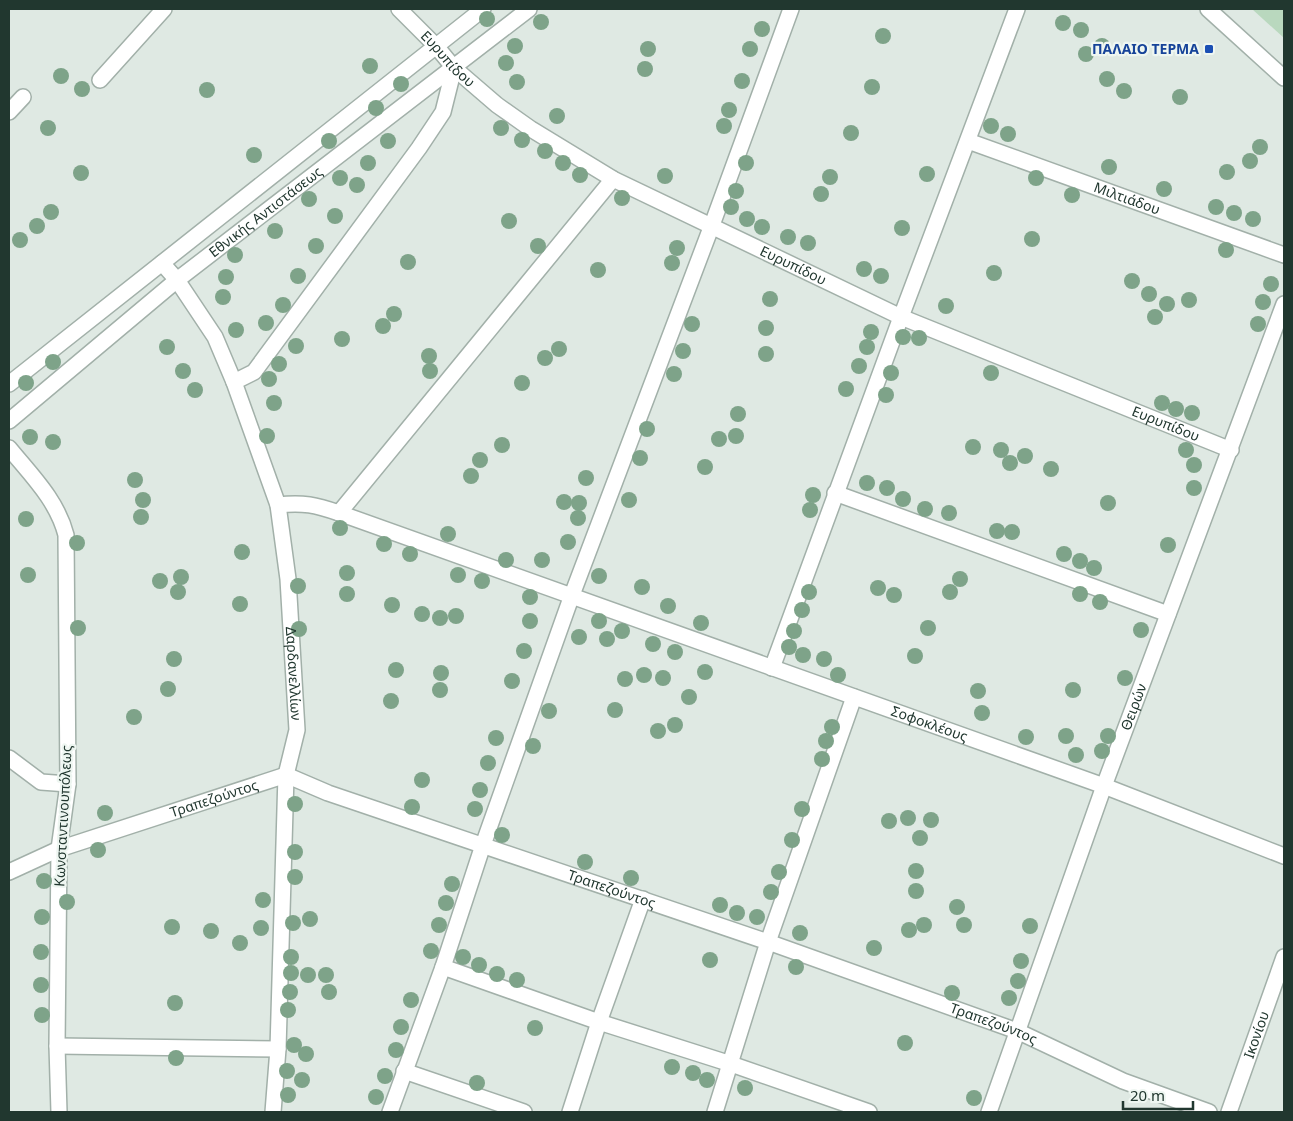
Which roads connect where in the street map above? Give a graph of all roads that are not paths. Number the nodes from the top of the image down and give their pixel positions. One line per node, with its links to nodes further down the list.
1 (164, 9): 11 (street)
2 (399, 9): 8 (street, Ευρυπίδου)
3 (483, 9): 8 (street, Εθνικής Αντιστάσεως)
4 (529, 9): 9 (street, Εθνικής Αντιστάσεως)
5 (791, 9): 16 (street)
6 (1017, 9): 14 (street)
7 (1208, 9): 10 (street)
8 (436, 46): 9 (street, Ευρυπίδου); 18 (street, Εθνικής Αντιστάσεως)
9 (454, 68): 15 (street, Ευρυπίδου); 19 (street, Εθνικής Αντιστάσεως); 22 (street)
10 (1284, 78)
11 (100, 80)
12 (22, 97): 13 (street)
13 (9, 112)
14 (968, 141): 17 (street, Μιλτιάδου); 21 (street)
15 (613, 179): 16 (street, Ευρυπίδου); 29 (street)
16 (712, 225): 21 (street, Ευρυπίδου); 30 (street)
17 (1284, 255)
18 (162, 263): 19 (street, Δαρδανελλίων); 23 (street, Εθνικής Αντιστάσεως)
19 (177, 280): 22 (street, Δαρδανελλίων); 24 (street, Εθνικής Αντιστάσεως)
20 (1284, 304): 26 (street, Θειρών)
21 (901, 317): 26 (street, Ευρυπίδου); 27 (street)
22 (234, 382): 28 (street, Δαρδανελλίων)
23 (9, 384)
24 (9, 422)
25 (9, 448): 36 (street, Κωνσταντινουπόλεως)
26 (1231, 450): 31 (street, Θειρών)
27 (835, 493): 31 (street); 32 (street)
28 (278, 505): 29 (street, Σοφοκλέους); 35 (street, Δαρδανελλίων)
29 (339, 513): 30 (street, Σοφοκλέους)
30 (572, 595): 32 (street, Σοφοκλέους); 38 (street)
31 (1168, 614): 37 (street, Θειρών)
32 (772, 668): 33 (street, Σοφοκλέους)
33 (854, 697): 37 (street, Σοφοκλέους); 43 (street)
34 (9, 758): 36 (street)
35 (286, 775): 38 (street, Τραπεζούντος); 39 (street, Τραπεζούντος); 49 (street, Δαρδανελλίων)
36 (68, 784): 39 (street, Κωνσταντινουπόλεως)
37 (1104, 786): 40 (street, Σοφοκλέους); 47 (street, Θειρών)
38 (483, 845): 42 (street, Τραπεζούντος); 45 (street)
39 (59, 849): 41 (street, Τραπεζούντος); 48 (street, Κωνσταντινουπόλεως)
40 (1284, 856)
41 (9, 872)
42 (643, 900): 43 (street, Τραπεζούντος); 46 (street)
43 (768, 942): 47 (street, Τραπεζούντος); 50 (street)
44 (1284, 957): 61 (street, Ικονίου)
45 (443, 968): 46 (street); 51 (street)
46 (599, 1022): 50 (street); 56 (street)
47 (1017, 1031): 59 (street, Θειρών); 60 (street, Τραπεζούντος)
48 (57, 1046): 49 (street); 52 (street, Κωνσταντινουπόλεως)
49 (278, 1049): 53 (street, Δαρδανελλίων)
50 (731, 1064): 57 (street); 58 (street)
51 (404, 1071): 54 (street); 55 (street)
52 (59, 1112)
53 (273, 1112)
54 (390, 1112)
55 (524, 1112)
56 (570, 1112)
57 (716, 1112)
58 (869, 1112)
59 (989, 1112)
60 (1209, 1112)
61 (1229, 1112)

